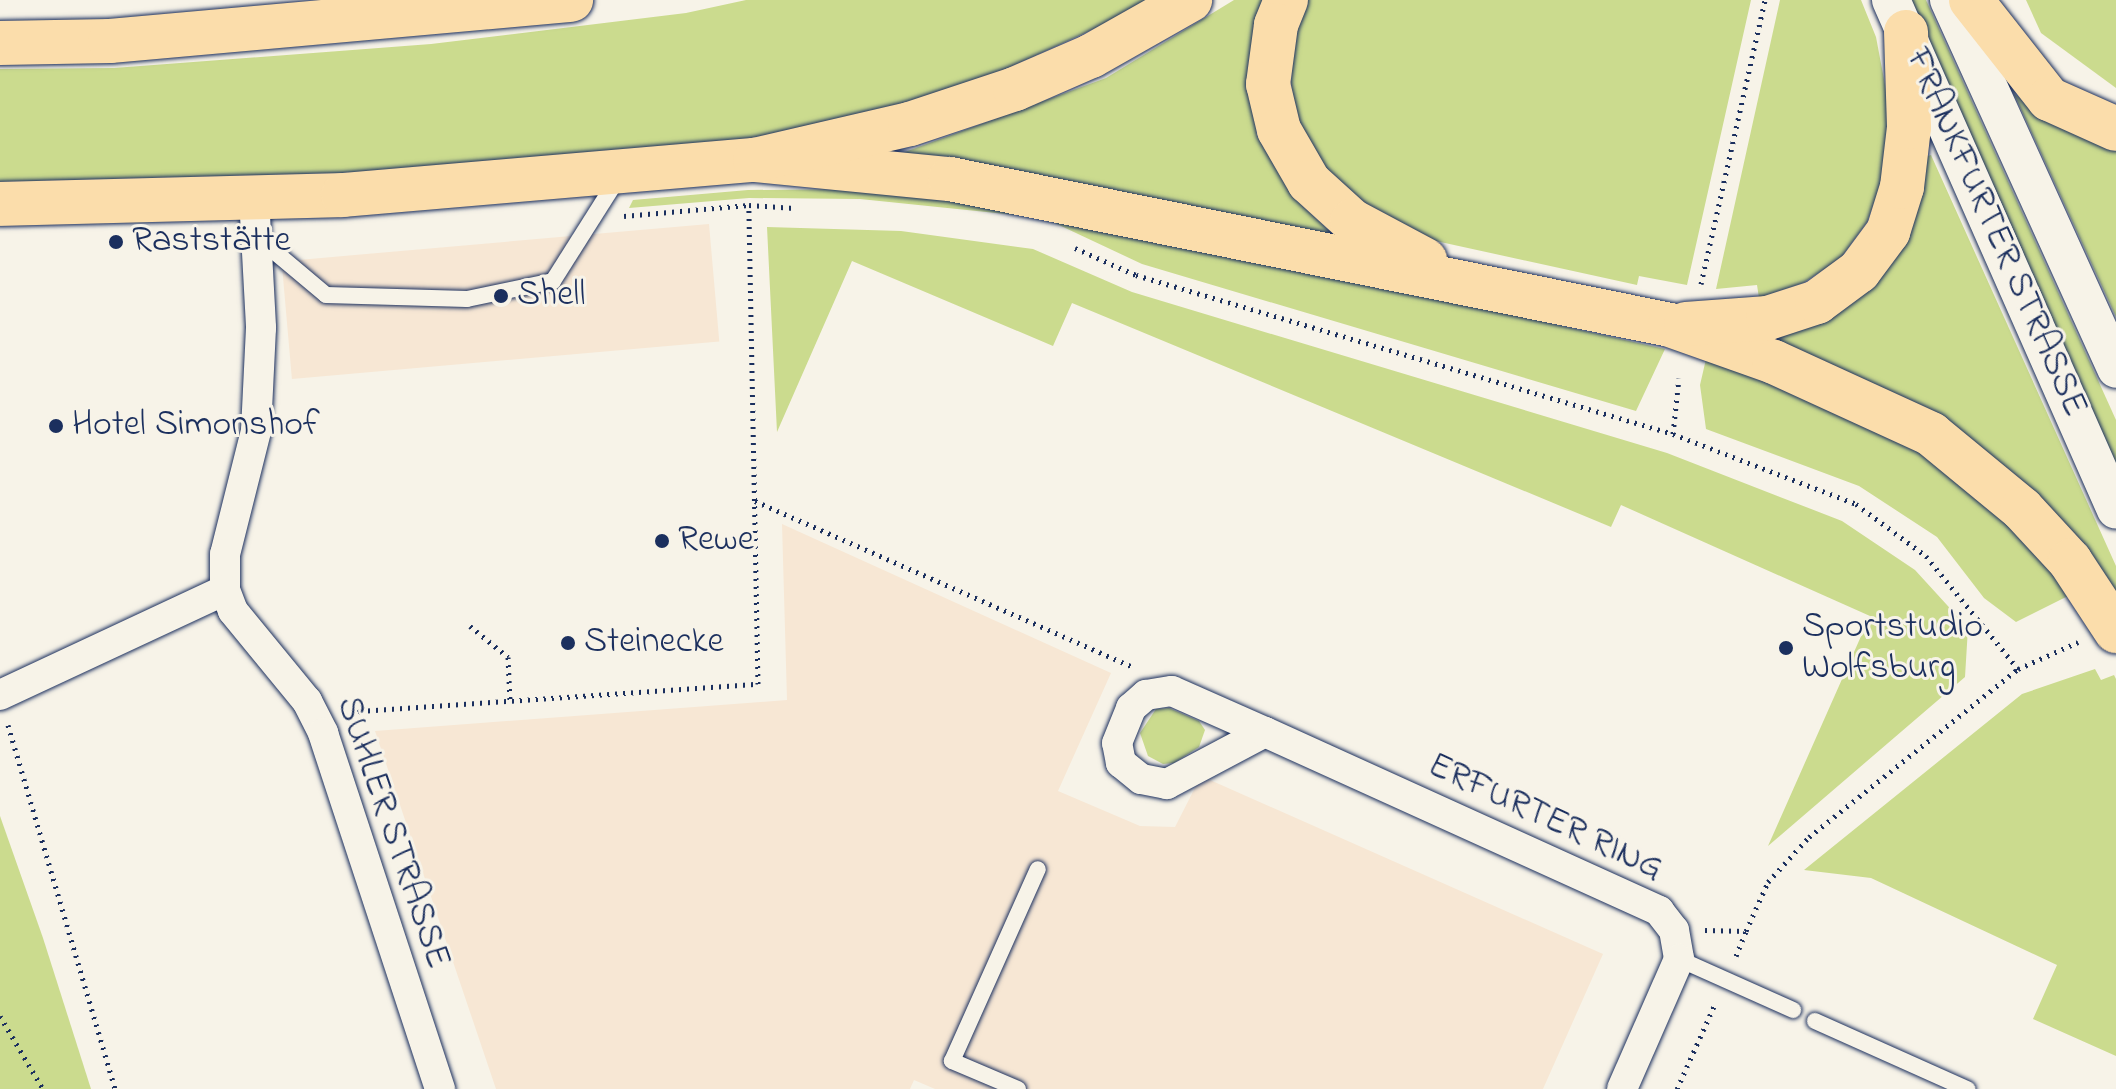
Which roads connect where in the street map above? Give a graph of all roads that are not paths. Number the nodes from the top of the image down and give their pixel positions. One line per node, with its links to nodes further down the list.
1 (571, 0): 7 (highway)
2 (1190, 0): 9 (highway)
3 (1286, 0): 13 (highway)
4 (1949, 0): 15 (street, FRANKFURTER STRASSE)
5 (1971, 0): 8 (highway)
6 (1899, 16): 14 (highway); 16 (street, FRANKFURTER STRASSE)
7 (0, 43)
8 (2116, 129)
9 (755, 160): 10 (highway); 13 (highway)
10 (621, 174): 12 (highway); 12 (lane)
11 (0, 204): 12 (highway)
12 (255, 216): 17 (street)
13 (1481, 286): 14 (highway)
14 (1670, 325): 18 (highway)
15 (2116, 369)
16 (2116, 510)
17 (225, 590): 19 (street); 25 (street, SUHLER STRASSE)
18 (2097, 636)
19 (2, 704)
20 (1265, 732): 20 (street, ERFURTER RING); 22 (street, ERFURTER RING)
21 (1038, 869): 26 (lane)
22 (1676, 944): 23 (lane); 27 (street)
23 (1793, 1010)
24 (1815, 1021): 28 (lane)
25 (440, 1089)
26 (1018, 1089)
27 (1622, 1089)
28 (1967, 1089)

